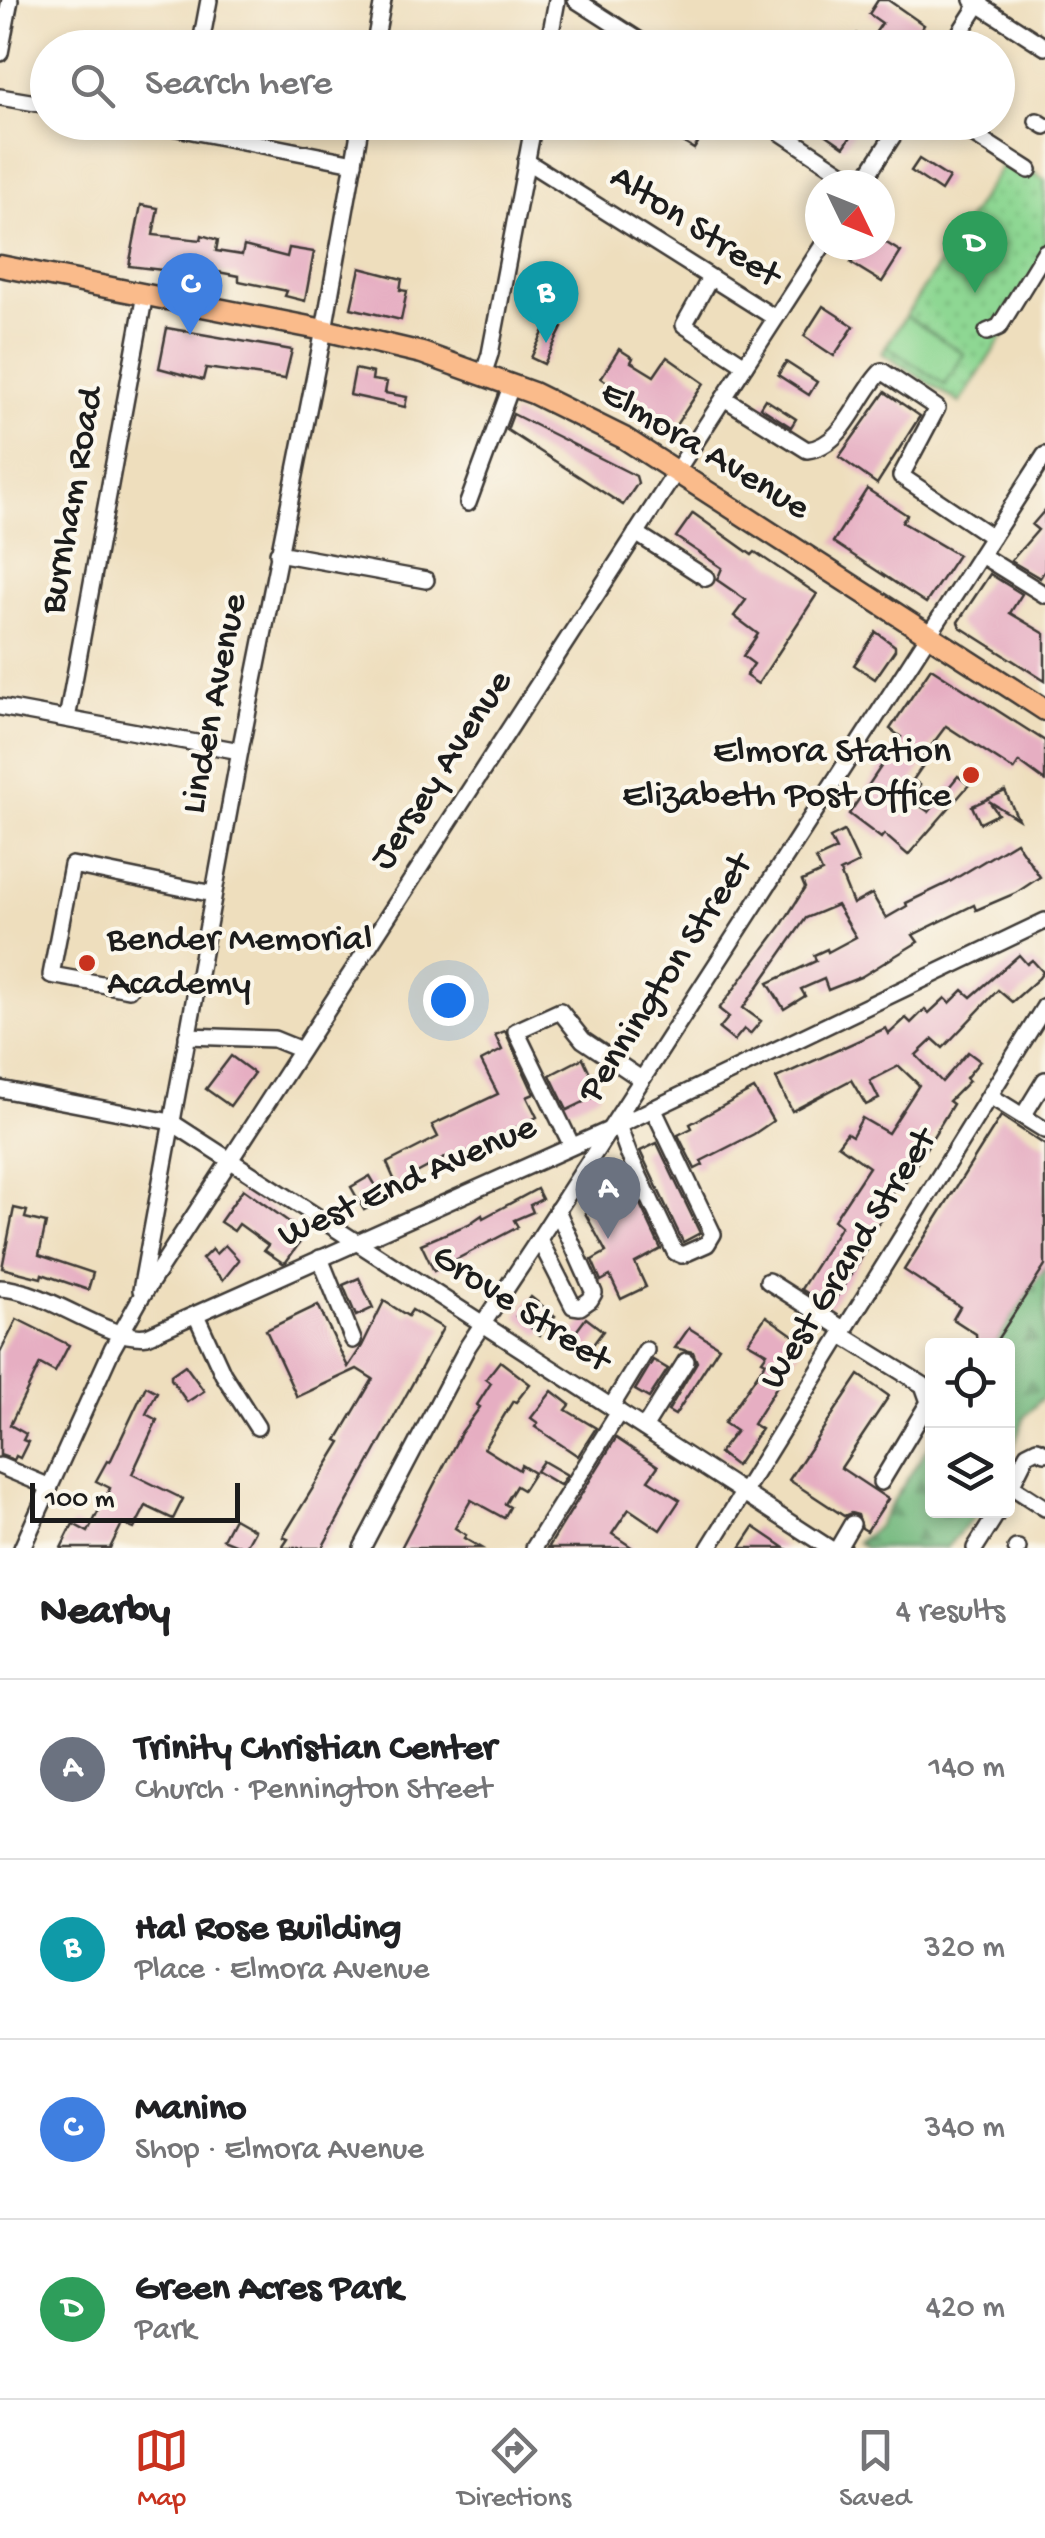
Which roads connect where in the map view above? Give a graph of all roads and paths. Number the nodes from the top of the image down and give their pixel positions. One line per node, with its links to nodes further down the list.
1 (10, 0): 13 (street)
2 (209, 0): 7 (street)
3 (383, 0): 8 (street)
4 (557, 0): 9 (street)
5 (576, 0): 10 (street)
6 (977, 1): 11 (street); 12 (street)
7 (203, 30)
8 (377, 30)
9 (551, 30)
10 (623, 30)
11 (960, 30)
12 (1045, 46)
13 (0, 53)
14 (0, 97): 15 (street)
15 (30, 102)
16 (250, 140): 23 (street)
17 (358, 140): 23 (street, Linden Avenue)
18 (530, 140): 22 (street)
19 (792, 140): 24 (street)
20 (890, 140): 25 (street)
21 (982, 140): 26 (street)
22 (526, 161): 30 (street, Alton Street); 36 (street)
23 (354, 163): 33 (street, Linden Avenue)
24 (838, 170)
25 (871, 170)
26 (1028, 170)
27 (1045, 252): 34 (street)
28 (813, 260): 32 (street, Jersey Avenue)
29 (0, 266): 31 (main road, Elmora Avenue)
30 (710, 278): 32 (street, Alton Street); 35 (street)
31 (145, 294): 33 (main road, Elmora Avenue); 52 (street, Burnham Road)
32 (776, 318): 35 (street, Jersey Avenue)
33 (324, 330): 36 (main road, Elmora Avenue); 44 (street, Linden Avenue)
34 (987, 332)
35 (745, 365): 38 (street, Jersey Avenue)
36 (484, 372): 37 (main road, Elmora Avenue)
37 (512, 384): 40 (main road, Elmora Avenue); 41 (street)
38 (724, 398): 40 (street, Jersey Avenue); 43 (street)
39 (1045, 455): 43 (street, Pennington Street)
40 (676, 472): 42 (street, Jersey Avenue); 49 (main road, Elmora Avenue)
41 (468, 504)
42 (636, 533): 46 (street); 59 (street, Jersey Avenue)
43 (992, 537): 45 (street, Pennington Street)
44 (278, 553): 47 (street); 53 (street, Linden Avenue)
45 (980, 555): 48 (street); 49 (street, Pennington Street)
46 (706, 578)
47 (426, 580)
48 (1045, 596)
49 (928, 635): 51 (main road, Elmora Avenue); 60 (street, Pennington Street)
50 (0, 707): 52 (street)
51 (1045, 710)
52 (67, 719): 53 (street)
53 (240, 751): 54 (street, Linden Avenue)
54 (213, 894): 56 (street); 58 (street, Linden Avenue)
55 (1045, 921): 64 (street, West End Avenue)
56 (128, 990)
57 (1045, 1006): 63 (street, West Grand Street)
58 (187, 1036): 59 (street); 66 (street, Linden Avenue)
59 (302, 1050): 70 (street, Jersey Avenue)
60 (642, 1079): 67 (street, Pennington Street); 69 (street)
61 (1045, 1080): 65 (street)
62 (0, 1089): 66 (street, Grove Street)
63 (990, 1096): 65 (street); 80 (street, West Grand Street)
64 (653, 1108): 67 (street, West End Avenue); 67 (street)
65 (1023, 1116): 68 (street)
66 (171, 1122): 70 (street, Grove Street); 77 (street, Linden Avenue)
67 (614, 1127): 69 (street, West End Avenue); 71 (street, Pennington Street)
68 (1045, 1130)
69 (572, 1146): 73 (street, West End Avenue)
70 (228, 1159): 73 (street, Grove Street); 77 (street, Jersey Avenue)
71 (557, 1210): 72 (street, Pennington Street); 72 (street)
72 (538, 1239): 79 (street, Pennington Street)
73 (354, 1242): 74 (street, West End Avenue); 79 (street, Grove Street)
74 (320, 1258): 78 (street, West End Avenue); 82 (street)
75 (768, 1282): 80 (street)
76 (0, 1288): 81 (street)
77 (140, 1299): 81 (street, Jersey Avenue)
78 (196, 1314): 81 (street, West End Avenue); 86 (street)
79 (482, 1324): 85 (street, Grove Street); 97 (street, Pennington Street)
80 (844, 1332): 90 (street); 92 (street, West Grand Street)
81 (120, 1334): 91 (street, Jersey Avenue)
82 (353, 1340)
83 (646, 1350): 85 (street)
84 (686, 1361): 87 (street)
85 (615, 1410): 87 (street, Grove Street); 98 (street)
86 (257, 1427)
87 (644, 1428): 92 (street, Grove Street)
88 (1045, 1454): 93 (street)
89 (0, 1466): 91 (street)
90 (881, 1482)
91 (50, 1487): 96 (street, Jersey Avenue)
92 (744, 1493): 99 (street, West Grand Street); 100 (street, Grove Street)
93 (1045, 1508)
94 (994, 1518): 102 (street)
95 (852, 1524): 101 (street)
96 (22, 1548)
97 (362, 1548)
98 (534, 1548)
99 (710, 1548)
100 (829, 1548)
101 (838, 1548)
102 (974, 1548)

